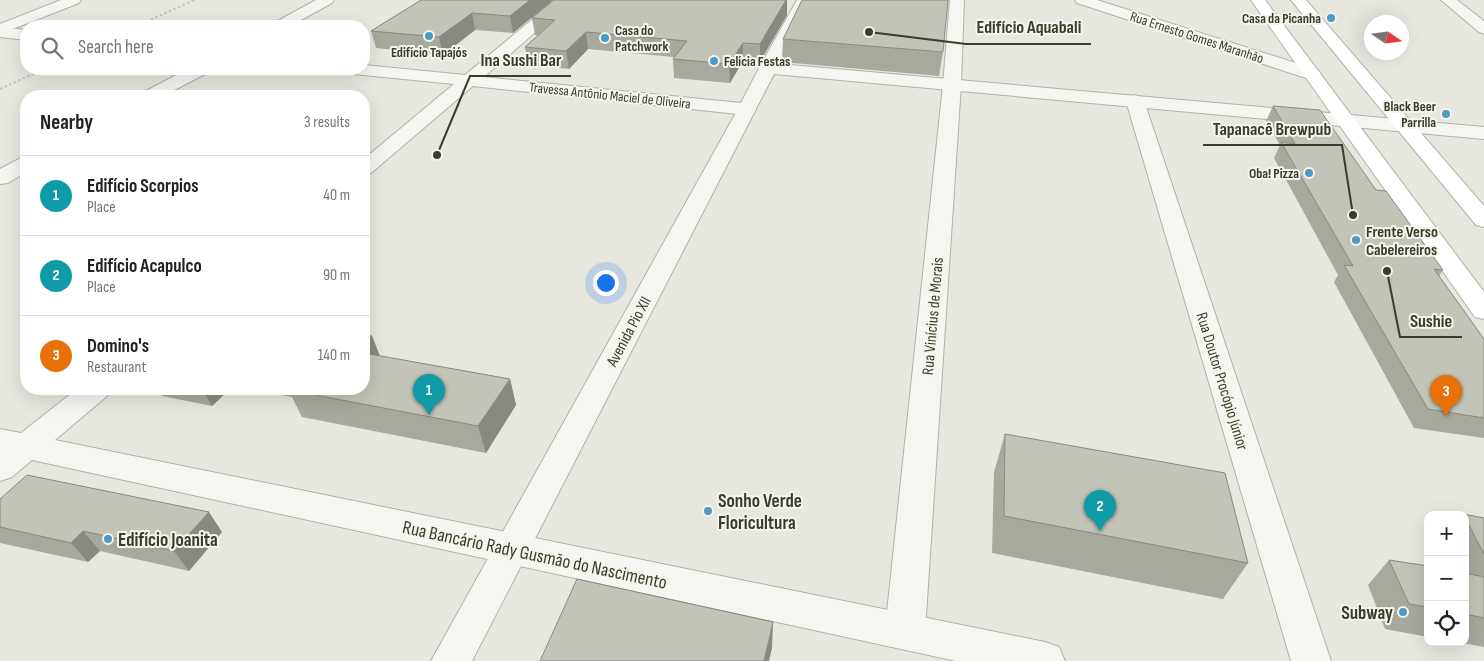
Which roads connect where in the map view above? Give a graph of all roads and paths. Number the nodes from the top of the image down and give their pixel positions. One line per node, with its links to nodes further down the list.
1 (74, 0): 11 (street)
2 (194, 0): 12 (path)
3 (327, 0): 13 (street)
4 (565, 0): 23 (street)
5 (804, 0): 18 (street, Avenida Pio XII)
6 (957, 0): 24 (street, Rua Vinícius de Morais)
7 (1258, 0): 20 (main road)
8 (1298, 0): 30 (main road)
9 (1448, 0): 15 (street)
10 (1092, 2): 20 (street, Rua Ernesto Gomes Maranhão)
11 (26, 20)
12 (150, 20)
13 (290, 20)
14 (20, 23): 16 (street)
15 (1484, 29)
16 (0, 31): 17 (street)
17 (20, 34)
18 (768, 68): 24 (street); 28 (street, Avenida Pio XII)
19 (370, 71): 23 (street, Travessa Antônio Maciel de Oliveira)
20 (1312, 74): 29 (main road)
21 (31, 75): 25 (path)
22 (190, 75): 26 (street)
23 (471, 81): 28 (street, Travessa Antônio Maciel de Oliveira); 32 (street)
24 (952, 85): 27 (street); 40 (street, Rua Vinícius de Morais)
25 (0, 89)
26 (161, 90)
27 (1135, 101): 29 (street); 43 (street, Rua Doutor Procópio Júnior)
28 (747, 109): 39 (street, Avenida Pio XII)
29 (1346, 121): 30 (street); 36 (main road)
30 (1405, 126): 31 (street); 35 (main road)
31 (1484, 133)
32 (370, 164)
33 (20, 166): 34 (street)
34 (0, 178)
35 (1484, 220)
36 (1484, 311)
37 (88, 395): 38 (street)
38 (9, 452): 39 (street, Rua Bancário Rady Gusmão do Nascimento)
39 (511, 549): 40 (street, Rua Bancário Rady Gusmão do Nascimento); 41 (street, Avenida Pio XII)
40 (905, 631): 42 (street, Rua Bancário Rady Gusmão do Nascimento)
41 (451, 661)
42 (1045, 661)
43 (1311, 661)

